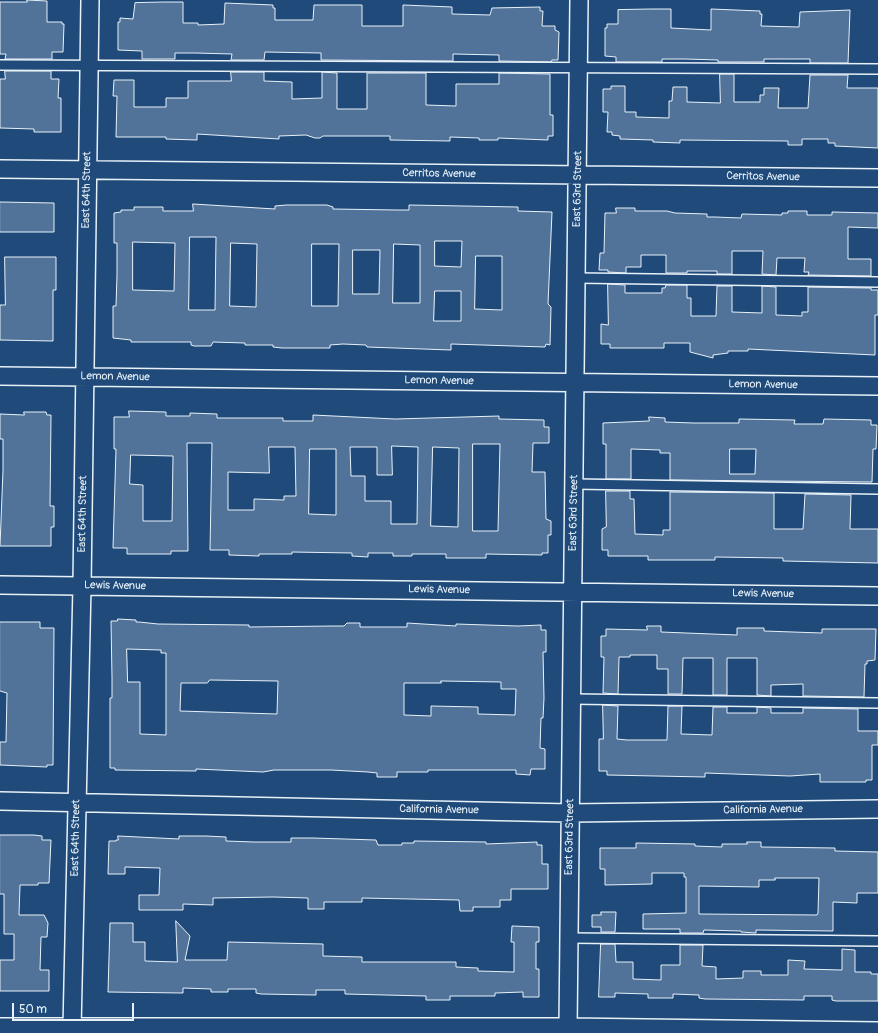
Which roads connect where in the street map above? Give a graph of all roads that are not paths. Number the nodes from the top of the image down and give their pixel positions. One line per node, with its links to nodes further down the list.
1 (90, 0): 3 (street, East 64th Street)
2 (579, 0): 5 (street, East 63rd Street)
3 (89, 64): 4 (lane); 5 (lane); 8 (street, East 64th Street)
4 (0, 65)
5 (579, 69): 6 (lane); 9 (street, East 63rd Street)
6 (878, 69)
7 (0, 169): 8 (street, Cerritos Avenue)
8 (87, 170): 9 (street, Cerritos Avenue); 14 (street, East 64th Street)
9 (578, 176): 10 (street, Cerritos Avenue); 11 (street, East 63rd Street)
10 (878, 178)
11 (577, 278): 12 (lane); 15 (street, East 63rd Street)
12 (878, 282)
13 (0, 376): 14 (street, Lemon Avenue)
14 (85, 377): 15 (street, Lemon Avenue); 20 (street, East 64th Street)
15 (576, 383): 16 (street, Lemon Avenue); 17 (street, East 63rd Street)
16 (878, 386)
17 (574, 484): 18 (lane); 21 (street, East 63rd Street)
18 (878, 489)
19 (0, 585): 20 (street, Lewis Avenue)
20 (82, 586): 21 (street, Lewis Avenue); 26 (street, East 64th Street)
21 (573, 592): 22 (street, Lewis Avenue); 23 (street, East 63rd Street)
22 (878, 596)
23 (572, 699): 24 (lane); 28 (street, East 63rd Street)
24 (878, 703)
25 (0, 801): 26 (street, California Avenue)
26 (77, 802): 28 (street, California Avenue); 32 (street, East 64th Street)
27 (878, 808): 28 (street, California Avenue)
28 (571, 813): 29 (street, East 63rd Street)
29 (569, 938): 30 (lane); 35 (street, East 63rd Street)
30 (878, 941)
31 (0, 1026): 32 (street)
32 (72, 1028): 33 (street)
33 (275, 1030): 34 (street)
34 (325, 1030): 35 (street)
35 (568, 1030): 36 (street)
36 (878, 1031)

